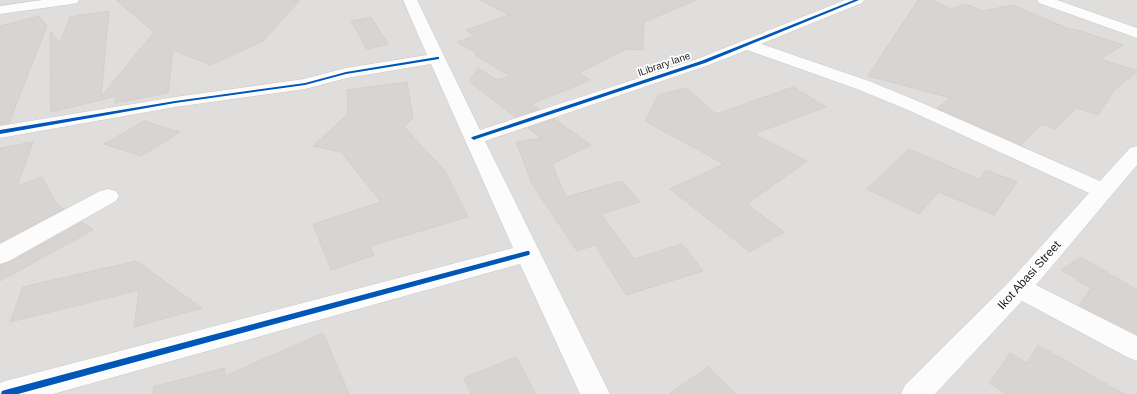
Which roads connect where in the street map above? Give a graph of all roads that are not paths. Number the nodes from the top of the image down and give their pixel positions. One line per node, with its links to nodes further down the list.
1 (72, 0): 5 (street)
2 (410, 0): 8 (street)
3 (857, 0): 7 (street, lLibrary lane)
4 (1044, 0): 6 (street)
5 (0, 10)
6 (1137, 33)
7 (745, 44): 10 (street, lLibrary lane); 12 (street)
8 (437, 58): 9 (street); 10 (street)
9 (0, 132)
10 (474, 138): 14 (street)
11 (1137, 152): 12 (street, Ikot Abasi Street)
12 (1103, 191): 16 (street, Ikot Abasi Street)
13 (108, 196): 15 (street)
14 (527, 253): 18 (street); 19 (street)
15 (0, 255)
16 (1019, 288): 17 (street); 20 (street, Ikot Abasi Street)
17 (1137, 349)
18 (5, 394)
19 (595, 394)
20 (916, 394)

